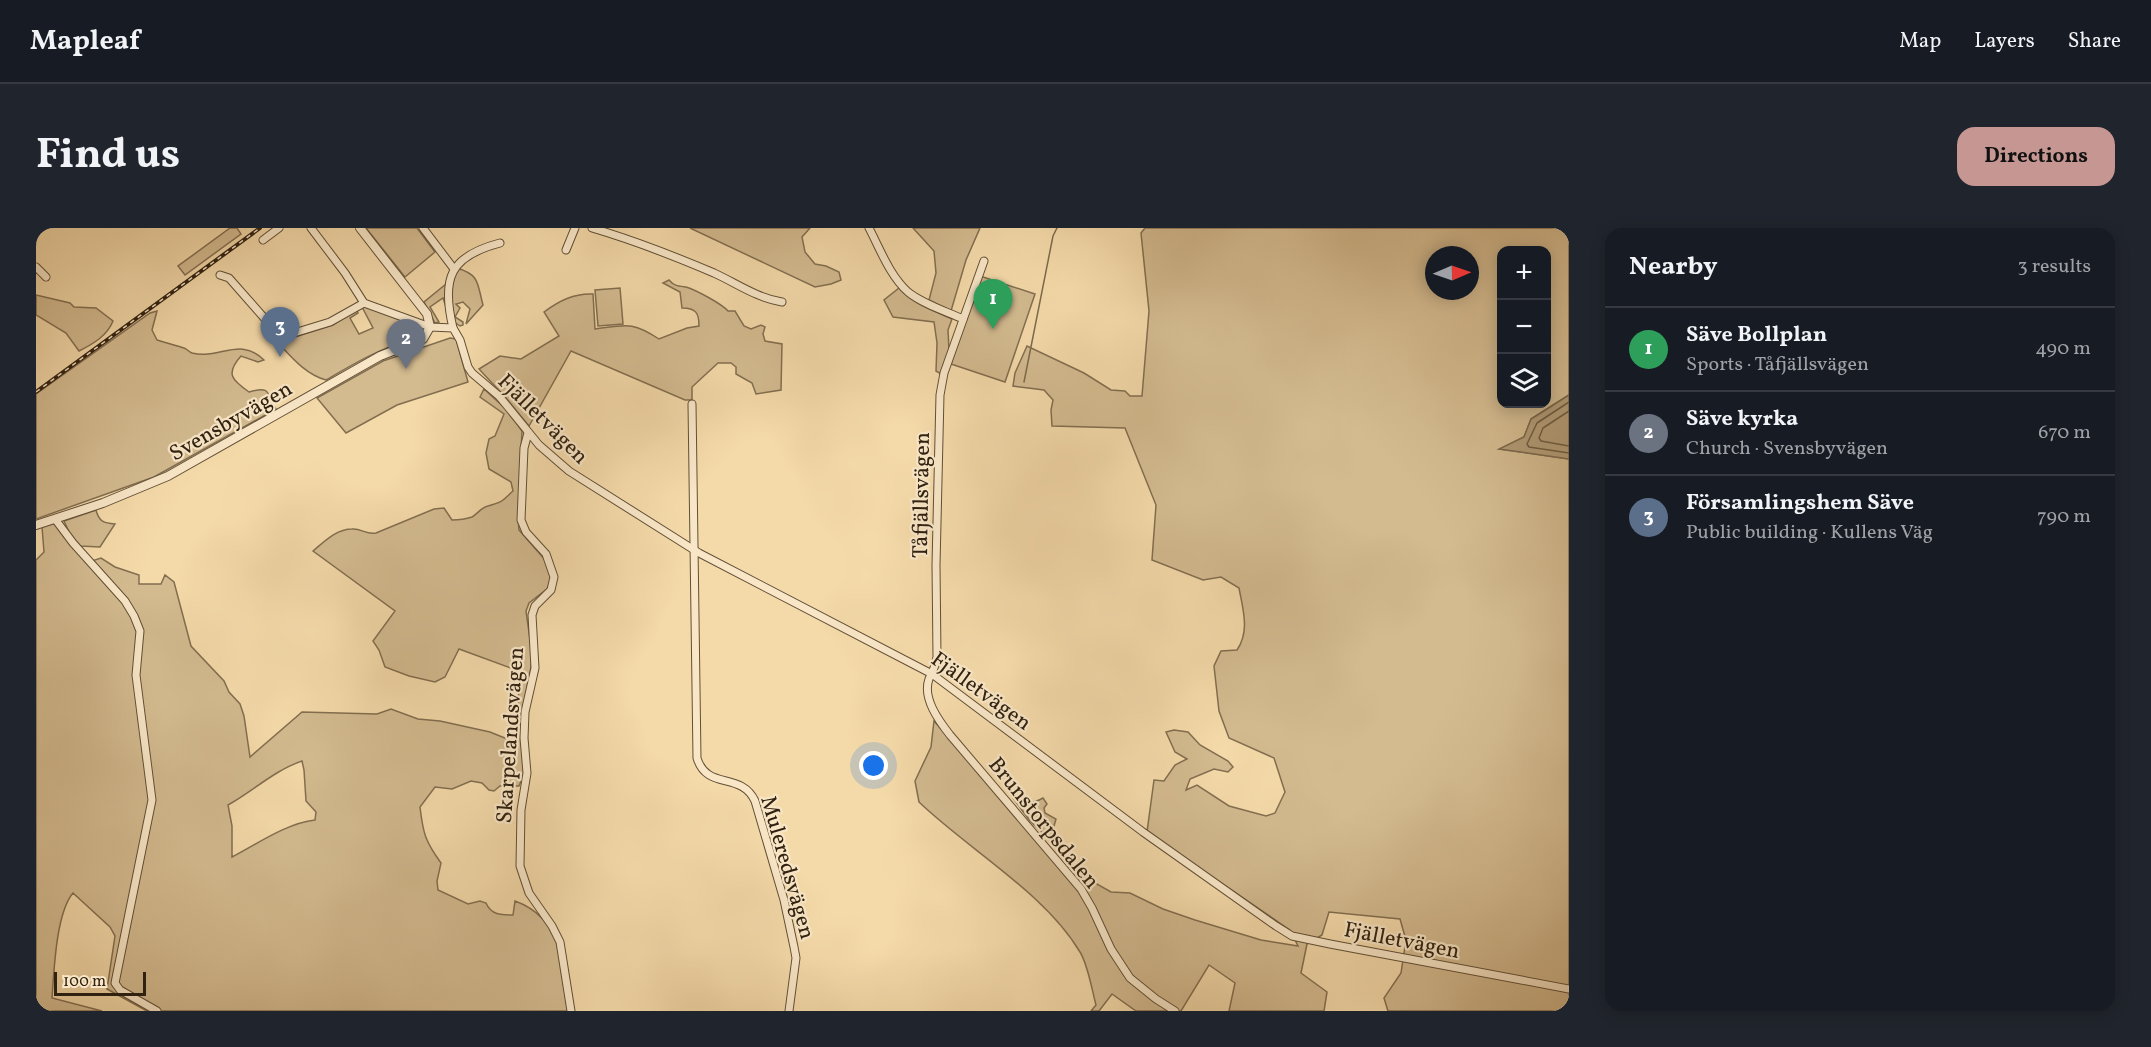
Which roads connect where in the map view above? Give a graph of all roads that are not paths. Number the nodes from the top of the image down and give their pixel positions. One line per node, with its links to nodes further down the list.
1 (279, 228): 8 (street)
2 (311, 228): 17 (street)
3 (360, 228): 19 (street)
4 (423, 228): 13 (street)
5 (575, 228): 10 (street)
6 (592, 228): 16 (street)
7 (869, 228): 18 (street)
8 (263, 240)
9 (500, 243): 13 (street)
10 (566, 250)
11 (984, 261): 18 (street, Tåfjällsvägen)
12 (36, 267): 15 (street)
13 (454, 269): 20 (street, Fjälletvägen)
14 (220, 274): 17 (street)
15 (46, 277)
16 (782, 302)
17 (364, 303): 19 (street)
18 (963, 319): 26 (street, Tåfjällsvägen)
19 (430, 327): 20 (street); 23 (street, Svensbyvägen)
20 (453, 328): 22 (street, Fjälletvägen)
21 (692, 404): 25 (street, Muleredsvägen)
22 (528, 433): 25 (street, Fjälletvägen); 29 (street, Skarpelandsvägen)
23 (55, 519): 24 (street, Svensbyvägen); 28 (street)
24 (36, 525)
25 (694, 550): 26 (street, Fjälletvägen); 30 (street, Muleredsvägen)
26 (932, 674): 27 (street, Fjälletvägen); 31 (street, Brunstorpsdalen)
27 (1569, 989)
28 (157, 1011)
29 (572, 1011)
30 (789, 1011)
31 (1175, 1011)

